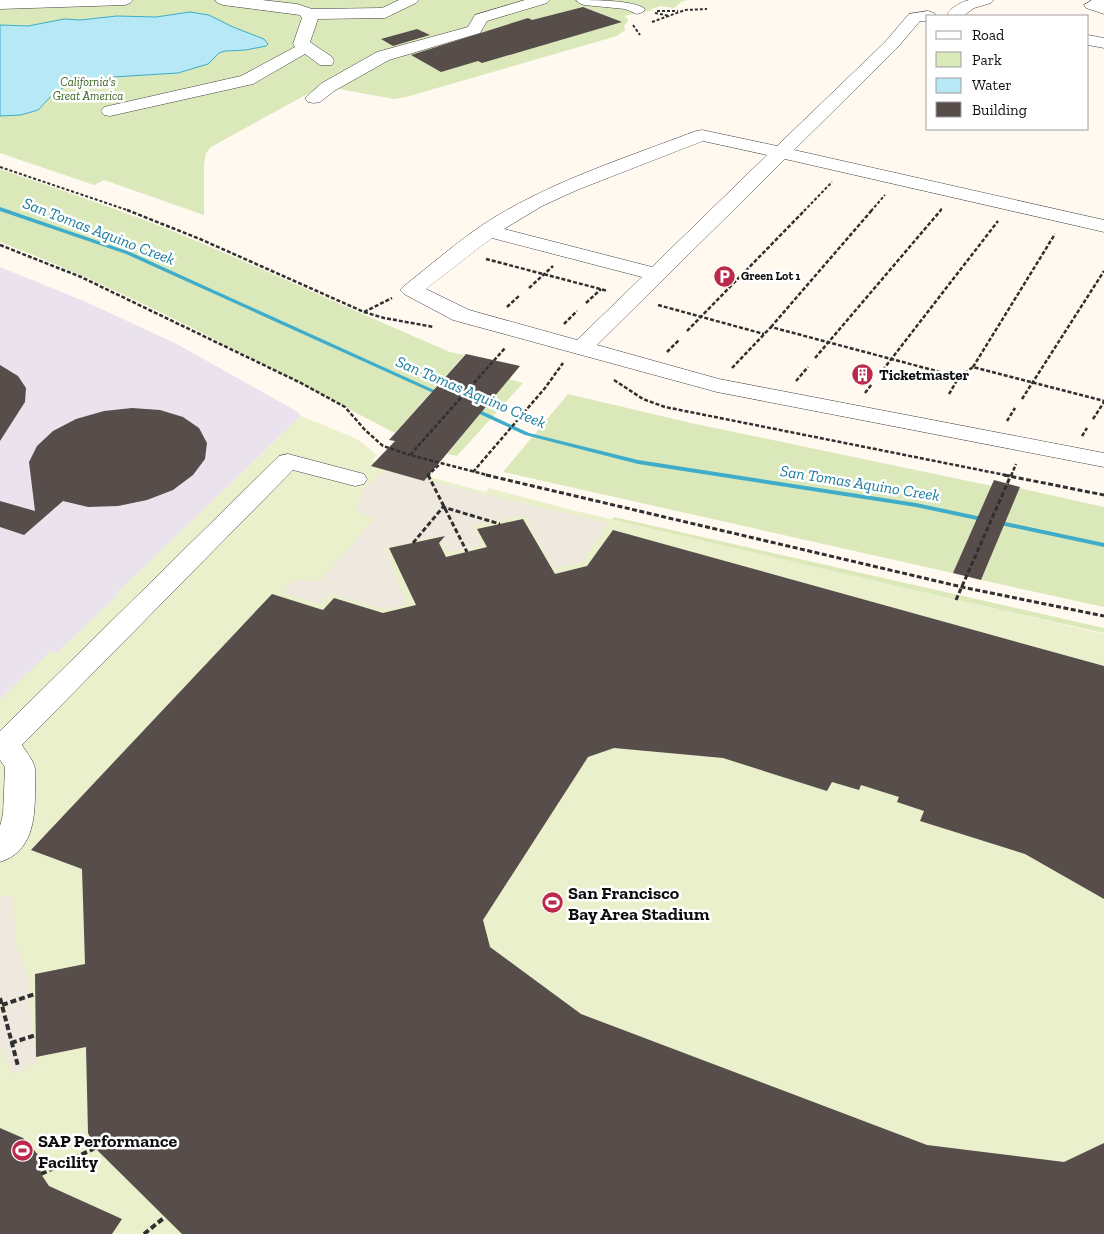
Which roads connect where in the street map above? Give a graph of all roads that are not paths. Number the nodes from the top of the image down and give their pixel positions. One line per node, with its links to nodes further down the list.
1 (125, 0): 8 (street)
2 (223, 0): 10 (street)
3 (410, 0): 10 (street)
4 (542, 0): 18 (street)
5 (584, 0): 12 (street)
6 (986, 0): 11 (street)
7 (1104, 1): 9 (street)
8 (0, 4)
9 (1104, 10)
10 (307, 14): 16 (street)
11 (958, 15)
12 (636, 16)
13 (926, 16): 20 (street)
14 (1089, 40): 15 (street)
15 (1104, 43)
16 (305, 48): 17 (street); 19 (street)
17 (326, 61)
18 (321, 93)
19 (110, 111)
20 (780, 153): 21 (street); 22 (street); 23 (street)
21 (1104, 226)
22 (489, 230): 23 (street); 24 (street)
23 (657, 274): 24 (street)
24 (574, 354): 25 (street)
25 (1104, 460)
26 (355, 479): 27 (street)
27 (2, 744): 28 (street)
28 (0, 850)

